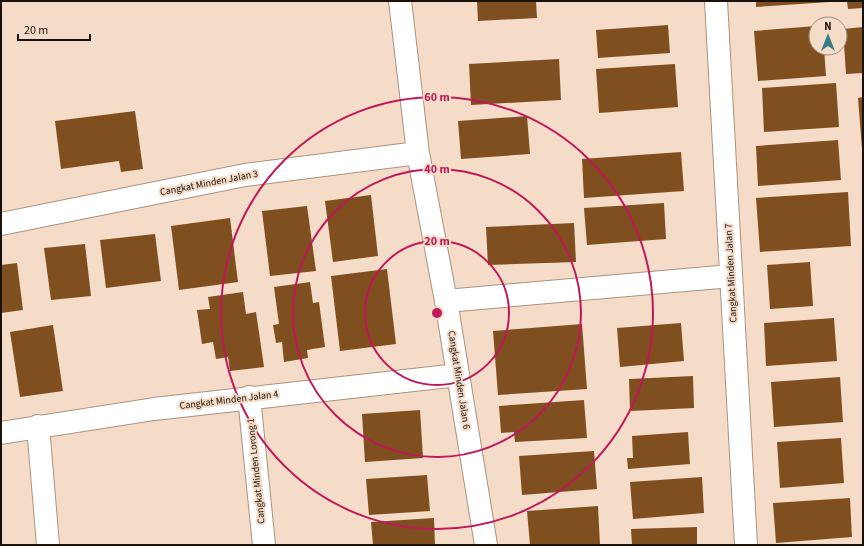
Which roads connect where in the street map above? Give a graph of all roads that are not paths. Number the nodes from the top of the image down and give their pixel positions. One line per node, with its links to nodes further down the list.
1 (400, 1): 3 (street, Cangkat Minden Jalan 6)
2 (716, 1): 5 (street, Cangkat Minden Jalan 7)
3 (418, 153): 4 (street, Cangkat Minden Jalan 3); 6 (street, Cangkat Minden Jalan 6)
4 (1, 224)
5 (731, 276): 6 (street); 14 (street, Cangkat Minden Jalan 7)
6 (446, 301): 7 (street, Cangkat Minden Jalan 6)
7 (458, 375): 8 (street, Cangkat Minden Jalan 4); 13 (street, Cangkat Minden Jalan 6)
8 (249, 397): 9 (street, Cangkat Minden Jalan 4); 12 (street, Cangkat Minden Lorong 1)
9 (38, 426): 10 (street, Cangkat Minden Jalan 4); 11 (street)
10 (1, 433)
11 (48, 545)
12 (264, 545)
13 (486, 545)
14 (746, 545)

